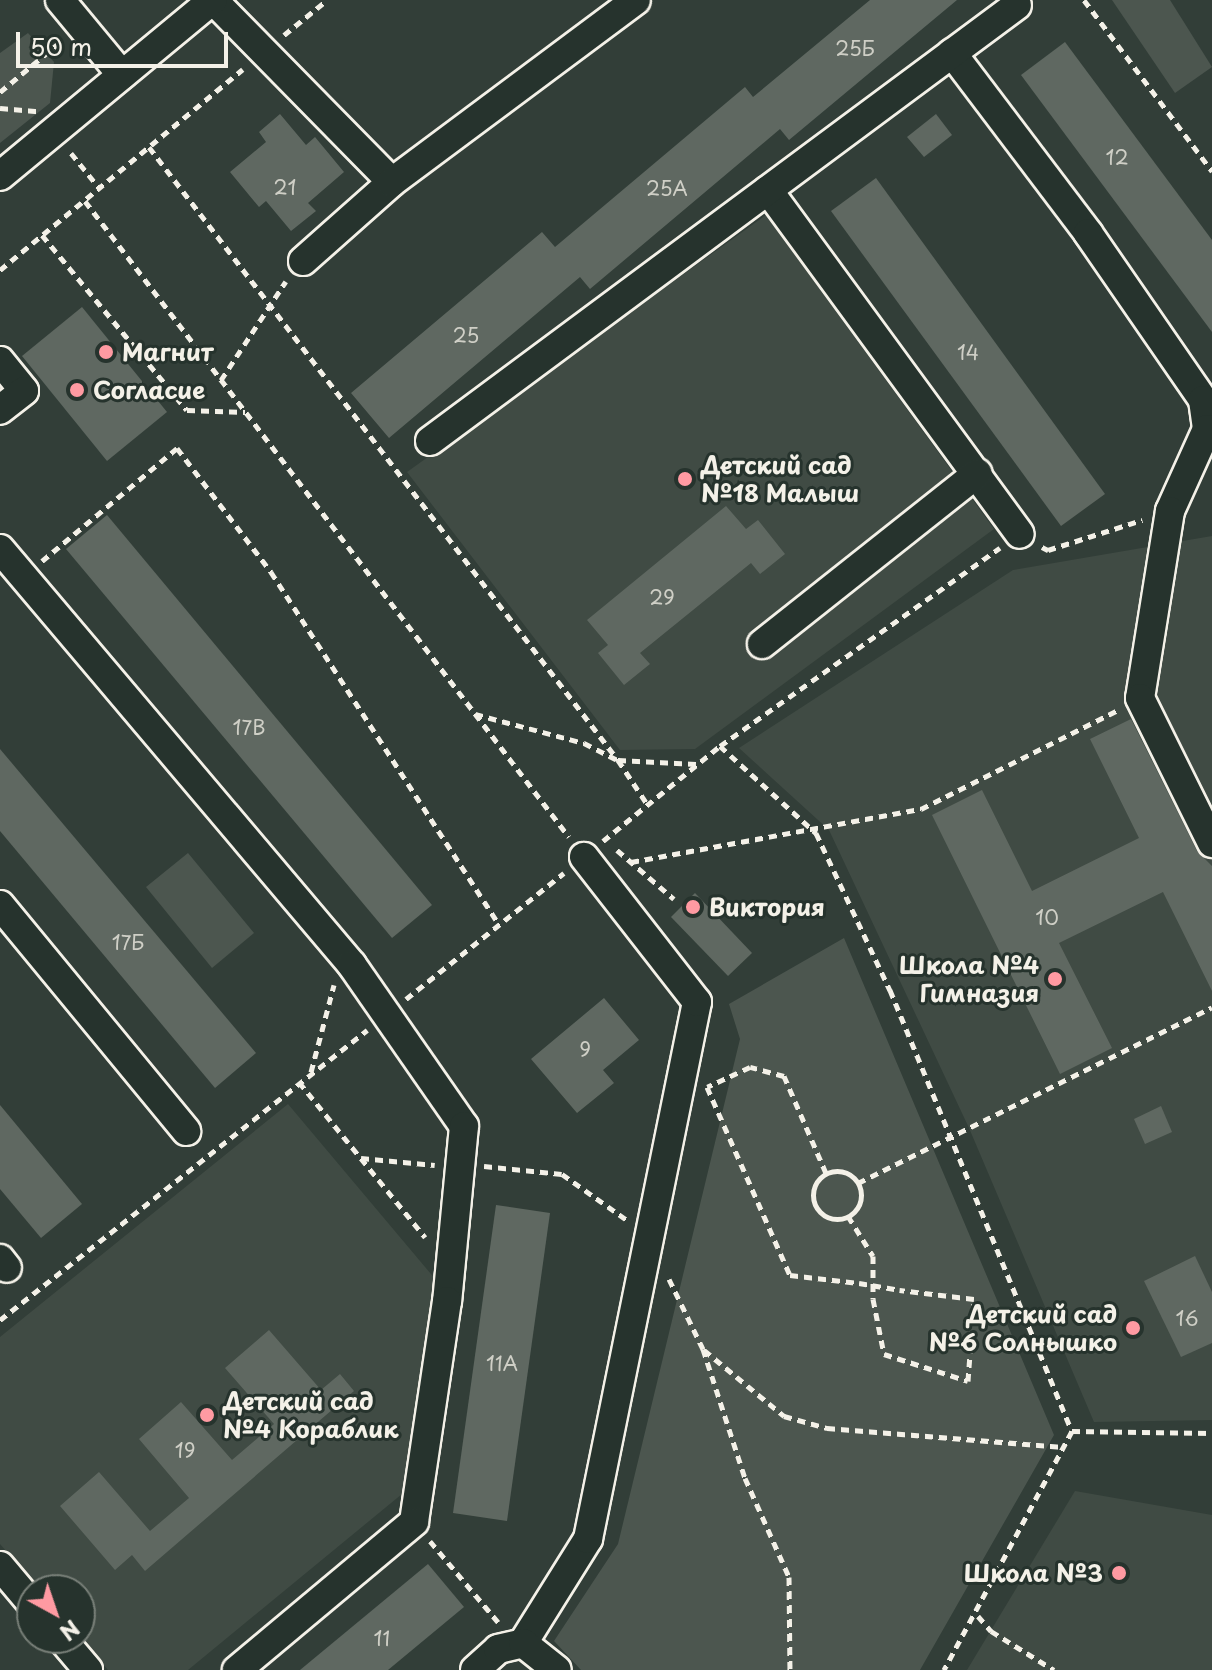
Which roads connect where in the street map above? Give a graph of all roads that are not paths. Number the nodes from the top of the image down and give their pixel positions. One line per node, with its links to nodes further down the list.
1 (60, 0): 6 (street)
2 (213, 0): 6 (street); 8 (street)
3 (636, 0): 8 (street)
4 (1019, 2): 5 (street)
5 (952, 53): 9 (street); 13 (street)
6 (122, 75): 7 (street)
7 (0, 176)
8 (392, 182): 10 (street)
9 (768, 190): 14 (street); 15 (street)
10 (303, 261)
11 (0, 361): 12 (street)
12 (0, 410)
13 (1209, 429): 19 (street)
14 (430, 441)
15 (978, 473): 16 (street); 18 (street)
16 (1020, 534)
17 (0, 549): 28 (street)
18 (762, 644)
19 (1212, 843)
20 (594, 848): 25 (street)
21 (0, 905): 22 (street)
22 (186, 1131)
23 (0, 1566): 24 (street)
24 (16, 1585)
25 (523, 1643): 29 (street); 30 (street)
26 (74, 1654): 27 (street)
27 (88, 1670)
28 (237, 1670)
29 (475, 1670)
30 (557, 1670)

